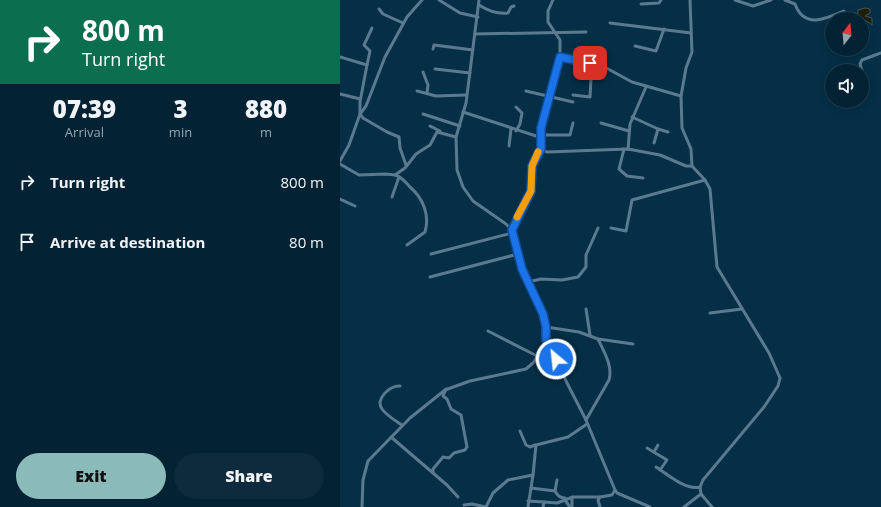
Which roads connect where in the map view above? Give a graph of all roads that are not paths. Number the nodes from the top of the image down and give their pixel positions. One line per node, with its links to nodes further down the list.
1 (422, 0): 17 (street)
2 (439, 0): 15 (street)
3 (479, 0): 11 (street)
4 (553, 0): 20 (street)
5 (661, 0): 10 (street)
6 (690, 0): 22 (street)
7 (736, 0): 8 (street)
8 (771, 0)
9 (786, 0): 14 (street)
10 (641, 4)
11 (479, 5): 12 (street); 15 (street)
12 (514, 6)
13 (379, 9): 17 (street)
14 (844, 11)
15 (478, 17): 23 (street)
16 (610, 23): 19 (street)
17 (403, 24): 50 (street)
18 (372, 28): 32 (street)
19 (664, 29): 22 (street); 24 (street)
20 (555, 32): 21 (street); 23 (street); 29 (street)
21 (586, 32)
22 (691, 33): 44 (street)
23 (475, 34): 27 (street)
24 (635, 46)
25 (433, 49): 27 (street)
26 (597, 49): 31 (street)
27 (473, 50): 36 (street)
28 (881, 53): 33 (street)
29 (560, 57): 31 (street); 45 (street)
30 (340, 58): 32 (street)
31 (593, 63): 37 (street); 43 (street)
32 (367, 64): 46 (street)
33 (860, 64)
34 (435, 69): 36 (street)
35 (423, 72): 40 (street)
36 (470, 73): 42 (street)
37 (646, 87): 44 (street); 52 (street)
38 (417, 91): 40 (street)
39 (526, 91): 45 (street)
40 (427, 93): 42 (street)
41 (340, 94): 46 (street)
42 (466, 95): 49 (street)
43 (573, 95)
44 (681, 96): 72 (street)
45 (550, 97): 47 (street); 63 (street)
46 (360, 99): 50 (street)
47 (573, 102)
48 (516, 107): 60 (street)
49 (463, 112): 56 (street); 57 (street)
50 (360, 114): 69 (street); 71 (street)
51 (423, 114): 56 (street)
52 (632, 117): 58 (street); 61 (street)
53 (573, 123): 63 (street)
54 (601, 123): 61 (street)
55 (430, 126): 59 (street)
56 (460, 126): 64 (street)
57 (511, 129): 60 (street); 66 (street)
58 (658, 130): 62 (street); 65 (street)
59 (440, 131): 64 (street); 71 (street)
60 (516, 131): 63 (street)
61 (629, 131): 68 (street)
62 (668, 132)
63 (541, 135): 67 (street)
64 (456, 136): 81 (street)
65 (654, 143)
66 (509, 146)
67 (541, 149): 68 (street); 80 (street)
68 (626, 149): 72 (street); 75 (street)
69 (340, 161)
70 (340, 164): 73 (street)
71 (406, 165): 73 (street)
72 (692, 166): 76 (street)
73 (395, 176): 74 (street)
74 (399, 176): 77 (street); 85 (street)
75 (643, 178)
76 (705, 180): 83 (street); 91 (street)
77 (392, 197)
78 (340, 199): 79 (street)
79 (355, 206)
80 (514, 224): 81 (street); 84 (street)
81 (509, 226): 84 (street)
82 (598, 228): 89 (street)
83 (612, 228)
84 (512, 232): 86 (street); 87 (street)
85 (407, 245)
86 (431, 254)
87 (518, 254): 88 (street); 89 (street)
88 (430, 277)
89 (528, 282): 93 (street)
90 (586, 309): 95 (street)
91 (742, 309): 92 (street); 117 (street)
92 (710, 313)
93 (546, 327): 95 (street); 97 (street)
94 (488, 331): 99 (street)
95 (590, 335): 96 (street)
96 (598, 339): 98 (street); 104 (street)
97 (546, 340): 99 (street); 104 (street)
98 (633, 344)
99 (538, 356): 101 (street)
100 (400, 386): 105 (street)
101 (446, 389): 102 (street); 103 (street)
102 (440, 393): 103 (street); 105 (street)
103 (443, 396): 114 (street)
104 (587, 422): 108 (street); 119 (street)
105 (402, 425): 107 (street)
106 (520, 432): 108 (street)
107 (391, 437): 114 (street); 129 (street)
108 (535, 445): 115 (street)
109 (658, 445): 111 (street)
110 (647, 448): 111 (street)
111 (654, 452): 113 (street)
112 (656, 467): 113 (street)
113 (660, 470): 117 (street)
114 (433, 472): 122 (street)
115 (533, 475): 118 (street); 130 (street)
116 (557, 480): 120 (street)
117 (700, 487): 121 (street)
118 (531, 488): 120 (street); 126 (street)
119 (615, 490): 124 (street); 135 (street)
120 (555, 491): 125 (street)
121 (701, 494): 136 (street); 137 (street)
122 (458, 497)
123 (572, 497): 124 (street); 125 (street); 133 (street)
124 (600, 497): 134 (street)
125 (565, 499): 127 (street); 133 (street)
126 (528, 501): 127 (street); 131 (street)
127 (544, 502): 132 (street)
128 (464, 505): 130 (street)
129 (362, 507)
130 (486, 507)
131 (528, 507)
132 (543, 507)
133 (571, 507)
134 (600, 507)
135 (648, 507)
136 (684, 507)
137 (712, 507)

